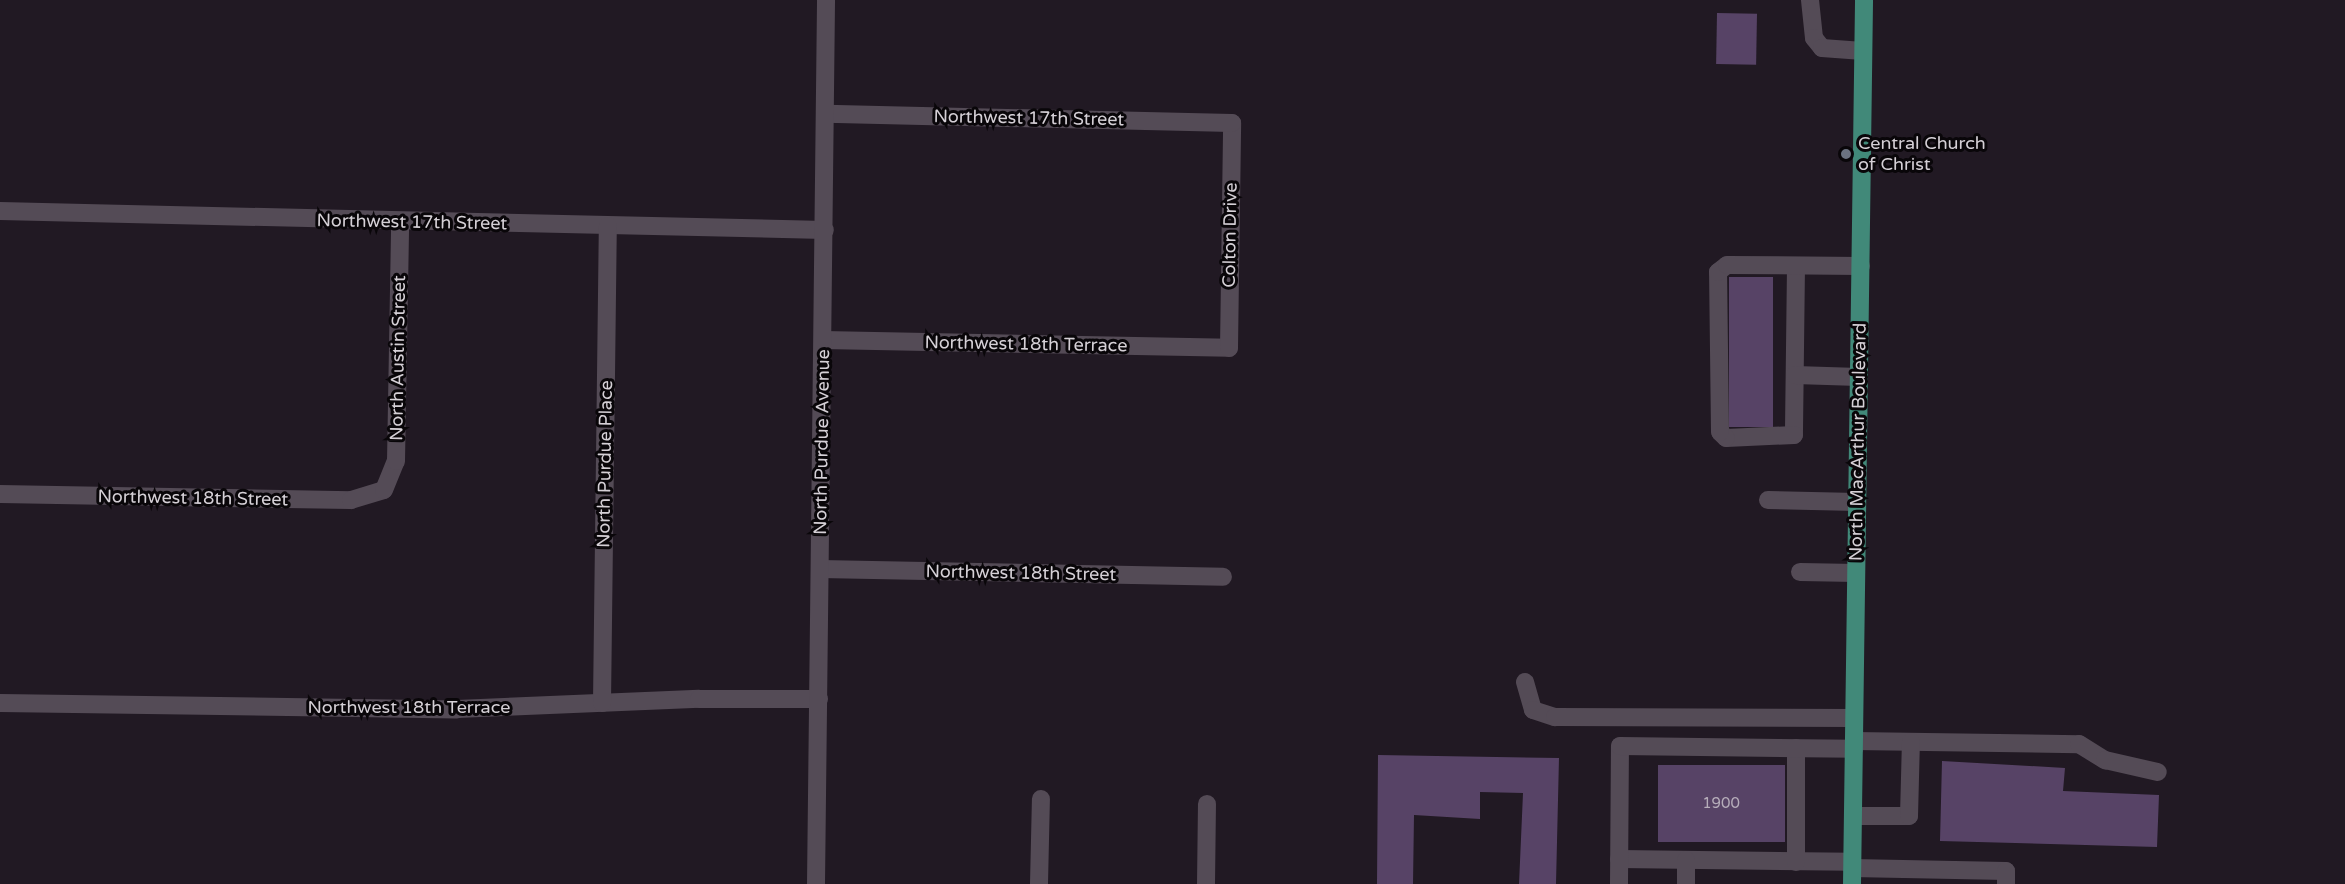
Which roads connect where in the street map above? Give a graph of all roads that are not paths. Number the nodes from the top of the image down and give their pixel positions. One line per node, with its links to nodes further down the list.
1 (826, 0): 5 (street, North Purdue Avenue)
2 (1810, 0): 4 (street)
3 (1864, 0): 4 (main road, North MacArthur Boulevard)
4 (1863, 51): 12 (main road, North MacArthur Boulevard)
5 (825, 114): 6 (street, Northwest 17th Street); 10 (street, North Purdue Avenue)
6 (1232, 123): 14 (street, Colton Drive)
7 (0, 211): 8 (street, Northwest 17th Street)
8 (400, 222): 9 (street, Northwest 17th Street); 17 (street, North Austin Street)
9 (608, 226): 10 (street, Northwest 17th Street); 27 (street, North Purdue Place)
10 (825, 230): 13 (street, North Purdue Avenue)
11 (1796, 266): 12 (street); 15 (street); 15 (street)
12 (1860, 266): 16 (main road, North MacArthur Boulevard)
13 (823, 340): 14 (street, Northwest 18th Terrace); 21 (street, North Purdue Avenue)
14 (1229, 348)
15 (1795, 375): 16 (street)
16 (1859, 377): 20 (main road, North MacArthur Boulevard)
17 (384, 490): 18 (street, Northwest 18th Street)
18 (0, 494)
19 (1768, 500): 20 (street)
20 (1857, 502): 23 (main road, North MacArthur Boulevard)
21 (820, 569): 24 (street, Northwest 18th Street); 26 (street, North Purdue Avenue)
22 (1800, 572): 23 (street)
23 (1856, 573): 29 (main road, North MacArthur Boulevard)
24 (1223, 577)
25 (1525, 682): 29 (street)
26 (819, 699): 27 (street, Northwest 18th Terrace); 41 (street, North Purdue Avenue)
27 (602, 703): 28 (street, Northwest 18th Terrace)
28 (0, 704)
29 (1854, 718): 31 (main road, North MacArthur Boulevard)
30 (1911, 742): 31 (street); 33 (street); 36 (street)
31 (1854, 745): 32 (street); 36 (main road, North MacArthur Boulevard)
32 (1796, 748): 37 (street); 39 (street)
33 (2158, 772)
34 (1041, 799): 42 (street)
35 (1207, 804): 43 (street)
36 (1853, 816): 40 (main road, North MacArthur Boulevard)
37 (1618, 859): 38 (street); 44 (street)
38 (1686, 860): 39 (street); 45 (street)
39 (1796, 861): 40 (street)
40 (1852, 871): 46 (street)
41 (816, 884)
42 (1039, 884)
43 (1206, 884)
44 (1618, 884)
45 (1686, 884)
46 (2006, 884)

